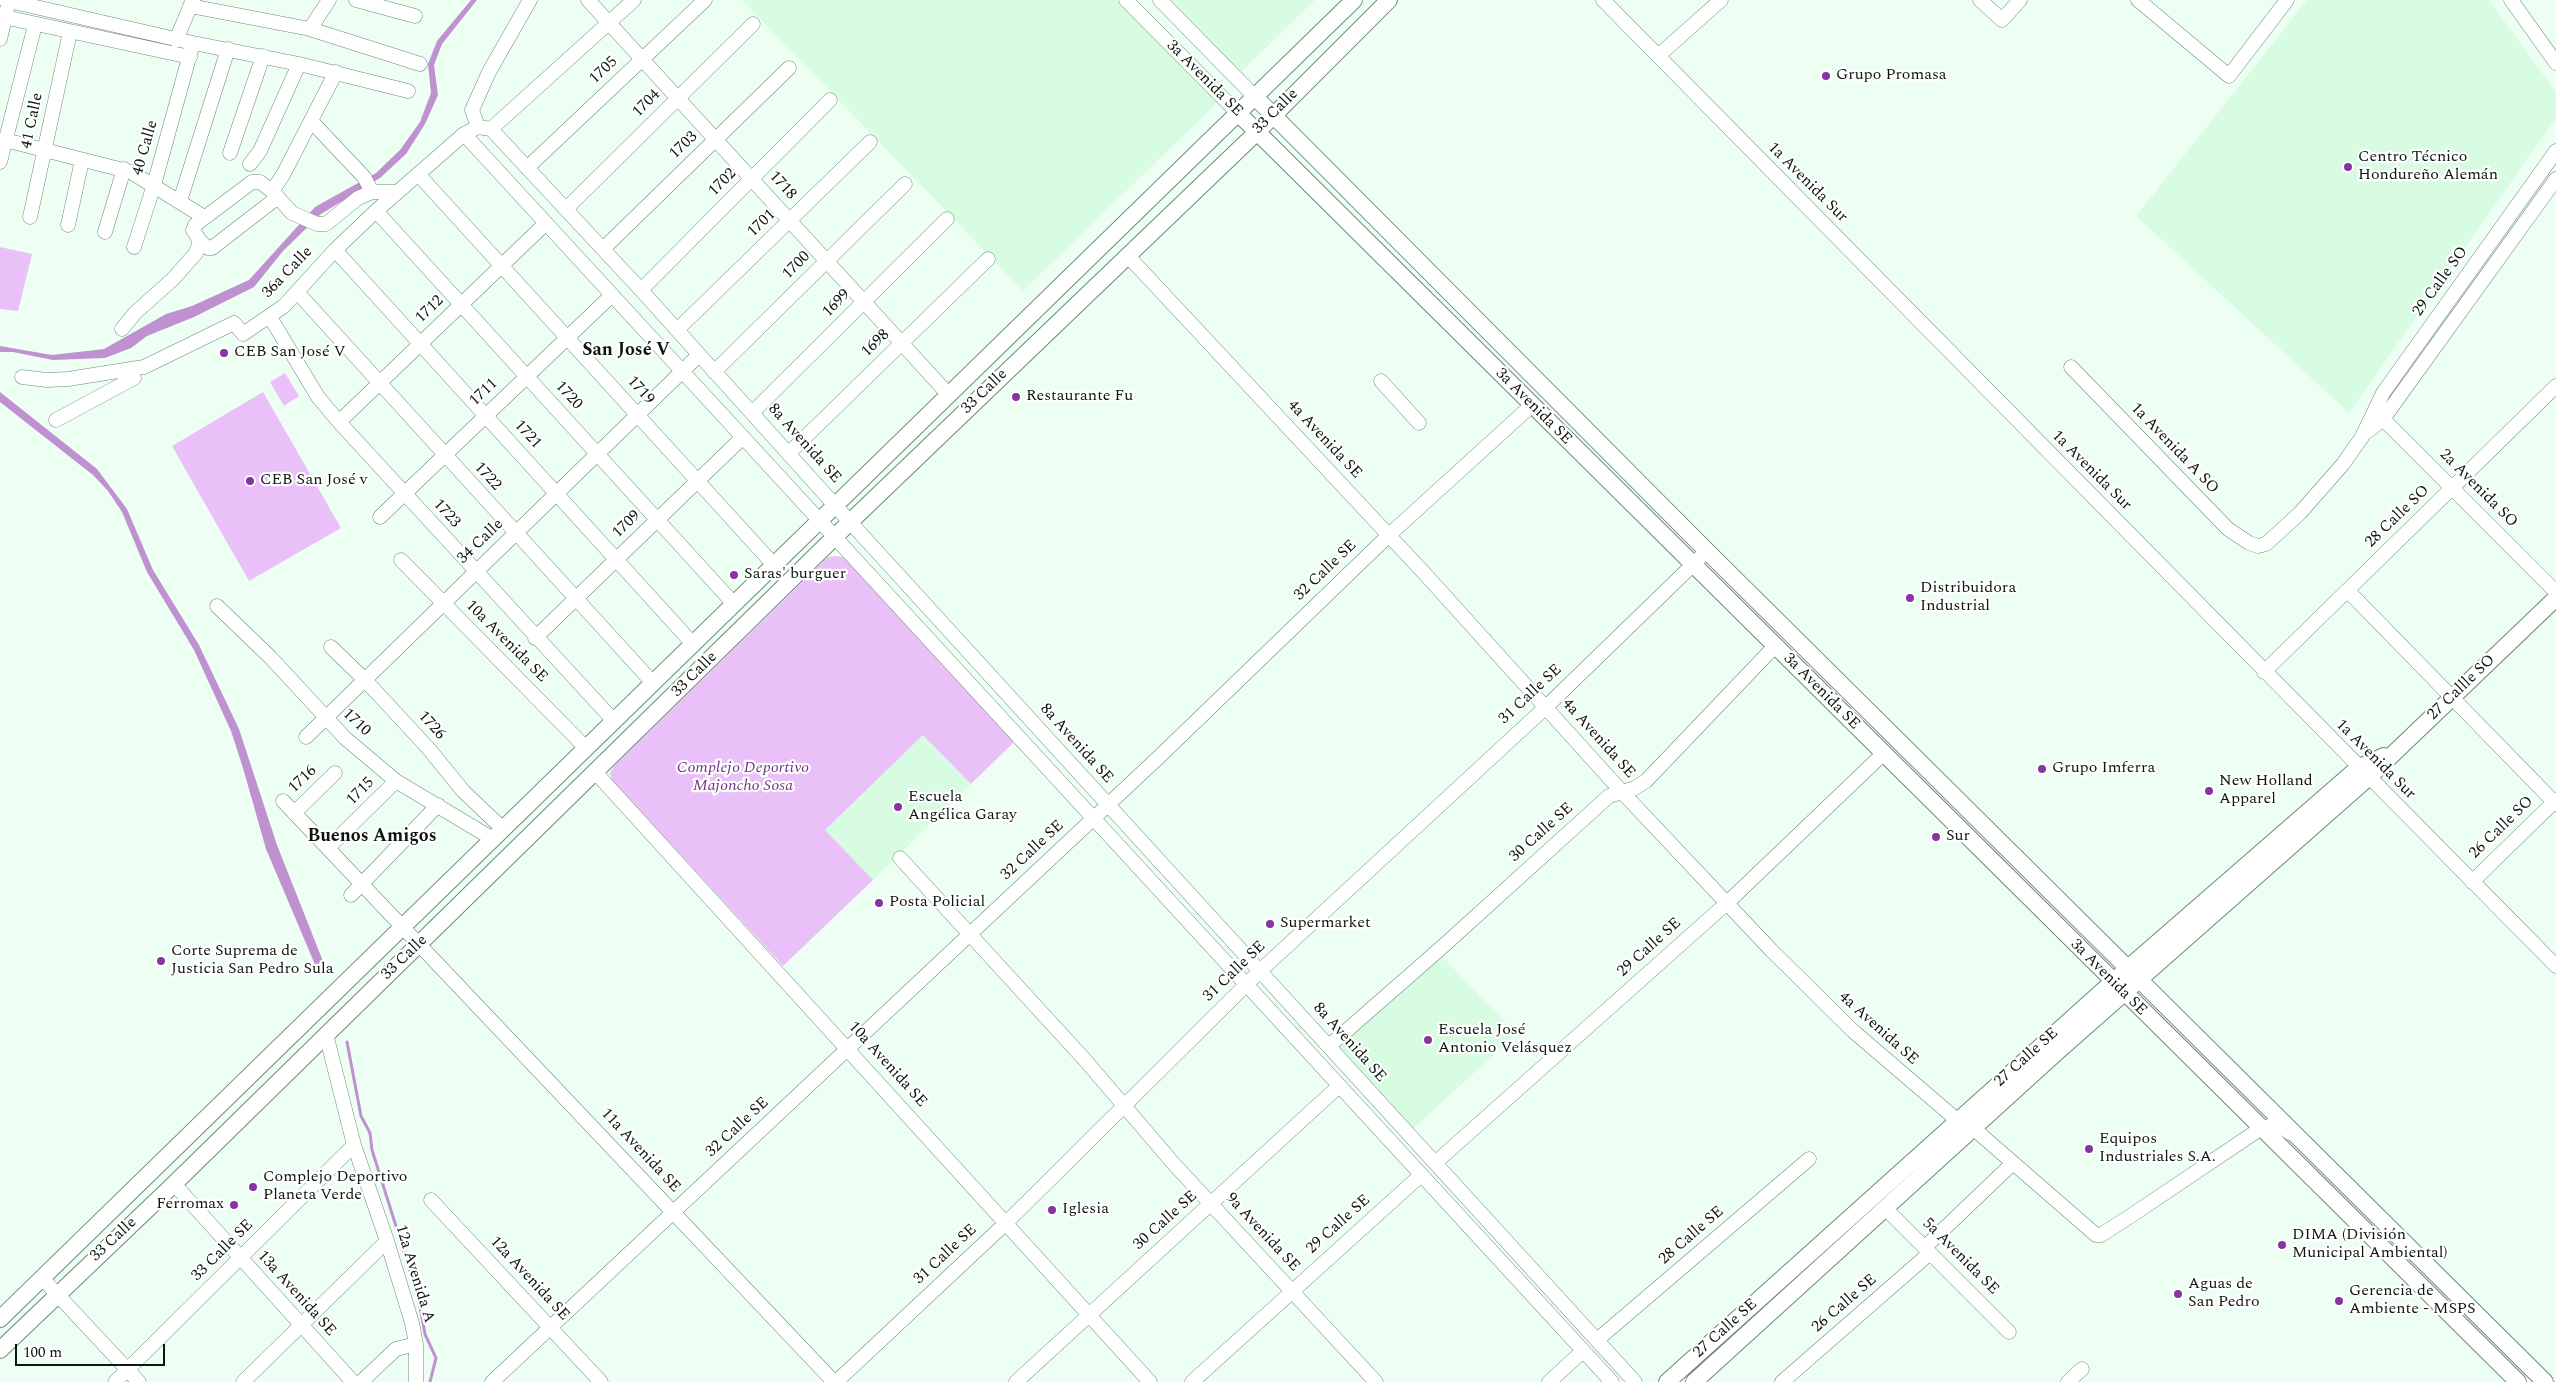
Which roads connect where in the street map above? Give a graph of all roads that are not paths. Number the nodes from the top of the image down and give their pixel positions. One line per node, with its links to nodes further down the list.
1 (7, 0): 21 (street); 28 (street)
2 (330, 0): 25 (street)
3 (356, 0): 20 (street)
4 (530, 0): 46 (street)
5 (588, 0): 22 (street, 1718)
6 (634, 0): 22 (street, 36a Calle)
7 (705, 0): 33 (street, 1705)
8 (1126, 0): 43 (street, 3a Avenida SE)
9 (1160, 0): 40 (street, 3a Avenida SE)
10 (1354, 0): 40 (main road, 33 Calle)
11 (1389, 0): 44 (main road, 33 Calle)
12 (1602, 0): 32 (street, 1a Avenida Sur)
13 (1721, 0): 32 (street)
14 (1980, 0): 15 (street)
15 (2020, 0)
16 (2138, 0): 17 (street)
17 (2287, 0)
18 (2511, 0): 34 (street)
19 (191, 3): 25 (street); 28 (street)
20 (416, 16)
21 (3, 17): 23 (street); 27 (street)
22 (609, 22): 33 (street, 1718); 46 (street, 36a Calle)
23 (35, 24): 26 (street); 49 (street)
24 (753, 24): 41 (street, 1704)
25 (310, 30): 36 (street)
26 (70, 32): 30 (street); 52 (street, 41 Calle)
27 (0, 39)
28 (176, 40): 30 (street)
29 (228, 49): 30 (street); 31 (street); 68 (street)
30 (192, 50): 64 (street, 40 Calle)
31 (263, 56): 35 (street); 54 (street)
32 (1658, 56): 154 (street, 1a Avenida Sur)
33 (642, 59): 41 (street, 1718); 58 (street, 1705)
34 (2556, 63)
35 (299, 64): 38 (street); 57 (street)
36 (420, 64)
37 (789, 68): 50 (street, 1703)
38 (336, 72): 39 (street); 45 (street)
39 (408, 91)
40 (1255, 97): 43 (main road, 33 Calle); 44 (main road, 3a Avenida SE)
41 (678, 98): 50 (street, 1718); 69 (street, 1704)
42 (830, 100): 61 (street, 1702)
43 (1238, 113): 47 (main road, 3a Avenida SE); 111 (main road, 33 Calle)
44 (1273, 115): 47 (main road, 33 Calle); 137 (main road, 3a Avenida SE)
45 (311, 121): 65 (street); 67 (street)
46 (484, 128): 48 (street, 36a Calle); 58 (street, 8a Avenida SE)
47 (1256, 132): 82 (main road, 33 Calle); 112 (main road, 3a Avenida SE)
48 (464, 134): 60 (street, 36a Calle); 75 (street)
49 (5, 140): 52 (street); 56 (street)
50 (716, 140): 61 (street, 1718); 80 (street, 1703)
51 (870, 142): 74 (street, 1701)
52 (45, 150): 55 (street); 72 (street, 41 Calle)
53 (2556, 151): 84 (street, 29 Calle SO)
54 (230, 153)
55 (82, 160): 59 (street); 76 (street)
56 (0, 162)
57 (250, 164)
58 (527, 168): 69 (street, 8a Avenida SE)
59 (124, 169): 64 (street); 77 (street)
60 (418, 174): 66 (street, 36a Calle); 86 (street, 1719)
61 (752, 179): 74 (street, 1718); 88 (street, 1702)
62 (2556, 179): 87 (street, 29 Calle SO)
63 (904, 184): 85 (street, 1700)
64 (154, 185): 68 (street); 79 (street, 40 Calle)
65 (369, 186): 66 (street); 67 (street)
66 (398, 192): 70 (street, 36a Calle)
67 (275, 194): 71 (street); 78 (street)
68 (180, 202): 71 (street)
69 (566, 209): 80 (street, 8a Avenida SE)
70 (376, 211): 81 (street, 36a Calle); 94 (street, 1720)
71 (204, 217): 78 (street)
72 (30, 218)
73 (947, 219): 92 (street, 1699)
74 (790, 221): 85 (street, 1718); 97 (street, 1701)
75 (546, 223): 86 (street, 1712); 91 (street)
76 (68, 225)
77 (105, 232)
78 (200, 241): 96 (street)
79 (134, 247)
80 (603, 249): 88 (street, 8a Avenida SE)
81 (335, 250): 89 (street, 36a Calle); 100 (street, 1721)
82 (1127, 255): 132 (main road, 33 Calle); 134 (street, 4a Avenida SE)
83 (988, 259): 99 (street, 1698)
84 (2479, 259): 87 (street); 90 (street, 29 Calle SO)
85 (827, 261): 92 (street, 1718); 105 (street, 1700)
86 (502, 266): 94 (street, 1712); 98 (street, 1719)
87 (2494, 268): 93 (street, 29 Calle SO)
88 (641, 290): 97 (street, 8a Avenida SE)
89 (297, 292): 95 (street, 36a Calle); 109 (street, 1722)
90 (2456, 292): 93 (street); 115 (street, 29 Calle SO)
91 (612, 294): 98 (street, 1711); 104 (street)
92 (864, 302): 99 (street, 1718); 113 (street, 1699)
93 (2470, 302): 115 (street, 29 Calle SO)
94 (462, 304): 100 (street, 1712); 106 (street, 1720)
95 (270, 317): 103 (street, 36a Calle); 118 (street, 1723)
96 (122, 330)
97 (677, 330): 101 (street, 8a Avenida SE)
98 (568, 337): 106 (street, 1711); 114 (street, 1719)
99 (902, 343): 111 (street, 1718); 121 (street, 1698)
100 (420, 344): 109 (street, 1712); 116 (street, 1721)
101 (699, 355): 104 (street, 34 Calle); 105 (street, 8a Avenida SE)
102 (2071, 367): 136 (street, 1a Avenida A SO)
103 (130, 369): 107 (street, 36a Calle); 117 (street)
104 (681, 371): 114 (street, 34 Calle); 120 (street)
105 (714, 372): 113 (street, 8a Avenida SE)
106 (527, 376): 116 (street, 1711); 122 (street, 1720)
107 (22, 377)
108 (1381, 381): 119 (street)
109 (380, 382): 118 (street, 1712); 123 (street, 1722)
110 (2556, 386): 125 (street, 28 Calle SO)
111 (949, 395): 128 (main road, 33 Calle)
112 (1532, 405): 134 (street, 32 Calle SE); 140 (main road, 3a Avenida SE)
113 (752, 413): 121 (street, 8a Avenida SE)
114 (637, 414): 122 (street, 34 Calle); 124 (street, 1719)
115 (2379, 415): 125 (street, 2a Avenida SO); 136 (street, 29 Calle SO)
116 (485, 416): 123 (street, 1711); 127 (street, 1721)
117 (56, 420)
118 (339, 422): 126 (street, 1723)
119 (1419, 423)
120 (743, 437): 124 (street, 1709); 131 (street)
121 (789, 453): 128 (street, 8a Avenida SE)
122 (597, 454): 127 (street, 34 Calle); 130 (street, 1720)
123 (444, 455): 126 (street, 1711); 133 (street, 1722)
124 (698, 481): 130 (street, 1709); 141 (street, 1719)
125 (2452, 488): 143 (street, 28 Calle SO); 144 (street, 2a Avenida SO)
126 (404, 494): 129 (street, 1711); 142 (street, 1723)
127 (556, 494): 133 (street, 34 Calle); 139 (street, 1721)
128 (835, 506): 131 (main road, 33 Calle); 132 (street, 8a Avenida SE)
129 (380, 517)
130 (657, 520): 139 (street, 1709); 148 (street, 1720)
131 (819, 521): 135 (street); 141 (main road, 33 Calle)
132 (850, 522): 135 (main road, 33 Calle); 173 (street, 8a Avenida SE)
133 (515, 534): 142 (street, 34 Calle); 146 (street, 1722)
134 (1389, 535): 158 (street, 4a Avenida SE); 173 (street, 32 Calle SE)
135 (834, 538): 166 (main road, 33 Calle); 175 (street)
136 (2258, 546)
137 (1707, 551): 140 (street, 31 Calle SE); 187 (main road, 3a Avenida SE)
138 (401, 560): 147 (street, 10a Avenida SE)
139 (616, 560): 146 (street, 1709); 151 (street, 1721)
140 (1692, 565): 152 (main road, 3a Avenida SE); 158 (street, 31 Calle SE)
141 (774, 566): 148 (main road, 33 Calle)
142 (476, 572): 147 (street, 34 Calle); 150 (street, 1723)
143 (2348, 591): 154 (street, 28 Calle SO); 157 (street)
144 (2556, 592)
145 (2556, 598): 157 (main road, 27 Callle SO)
146 (575, 600): 150 (street, 1709); 156 (street, 1722)
147 (443, 604): 155 (street, 34 Calle); 162 (street, 10a Avenida SE)
148 (734, 604): 151 (main road, 33 Calle)
149 (217, 606): 159 (street, 1710)
150 (535, 638): 160 (street, 1723)
151 (693, 644): 156 (main road, 33 Calle)
152 (1775, 646): 164 (main road, 3a Avenida SE); 169 (street, 30 Calle SE)
153 (331, 647): 155 (street, 1726)
154 (2264, 672): 167 (street, 1a Avenida Sur)
155 (365, 680): 159 (street, 34 Calle); 176 (street, 1726)
156 (652, 683): 160 (main road, 33 Calle)
157 (2453, 696): 163 (main road, 27 Callle SO); 171 (street)
158 (1546, 706): 169 (street, 4a Avenida SE); 188 (street, 31 Calle SE)
159 (326, 718): 161 (street, 34 Calle); 168 (street, 1710)
160 (614, 721): 162 (main road, 33 Calle)
161 (306, 738)
162 (586, 748): 176 (main road, 33 Calle)
163 (2397, 750): 167 (main road, 27 Calle SE)
164 (1883, 754): 182 (street, 29 Calle SE); 190 (main road, 3a Avenida SE)
165 (336, 773): 174 (street, 1716)
166 (596, 773): 185 (main road, 33 Calle); 195 (street, 10a Avenida SE)
167 (2363, 773): 179 (street, 1a Avenida Sur); 187 (main road, 27 Calle SE); 189 (main road, 27 Calle SE)
168 (396, 781): 172 (street, 1710); 177 (street, 1715)
169 (1622, 792): 182 (street, 4a Avenida SE); 194 (street, 30 Calle SE)
170 (283, 802): 174 (street, 11a Avenida SE)
171 (2555, 802): 179 (street, 26 Calle SO)
172 (438, 805): 176 (street, 1710); 180 (street)
173 (1108, 805): 175 (street, 32 Calle SE); 188 (street, 8a Avenida SE)
174 (294, 813): 177 (street, 11a Avenida SE)
175 (1093, 819): 184 (street, 32 Calle SE); 191 (street)
176 (498, 834): 183 (main road, 33 Calle)
177 (328, 848): 180 (street, 11a Avenida SE)
178 (900, 858): 184 (street)
179 (2472, 882): 186 (street, 1a Avenida Sur)
180 (362, 883): 181 (street); 183 (street, 11a Avenida SE)
181 (351, 895)
182 (1727, 903): 198 (street, 4a Avenida SE); 204 (street, 29 Calle SE)
183 (403, 926): 185 (street, 11a Avenida SE); 216 (main road, 33 Calle)
184 (970, 934): 195 (street, 32 Calle SE); 197 (street, 9a Avenida SE)
185 (420, 943): 193 (main road, 33 Calle); 211 (street, 11a Avenida SE)
186 (2556, 966)
187 (2127, 969): 189 (main road, 3a Avenida SE); 190 (main road, 27 Calle SE)
188 (1260, 971): 191 (street, 31 Calle SE); 194 (street, 8a Avenida SE)
189 (2139, 981): 192 (main road, 27 Calle SE); 201 (main road, 3a Avenida SE)
190 (2112, 982): 192 (main road, 3a Avenida SE); 198 (main road, 27 Calle SE)
191 (1246, 985): 196 (street); 197 (street, 31 Calle SE)
192 (2124, 994): 199 (main road, 27 Calle SE); 200 (main road, 3a Avenida SE)
193 (326, 1034): 202 (street, 12a Avenida A); 207 (main road, 33 Calle)
194 (1329, 1046): 204 (street, 8a Avenida SE)
195 (848, 1049): 211 (street, 32 Calle SE); 212 (street, 10a Avenida SE)
196 (1339, 1086): 206 (street); 209 (street, 30 Calle SE)
197 (1124, 1107): 209 (street, 9a Avenida SE); 212 (street, 31 Calle SE)
198 (1957, 1120): 247 (main road, 27 Calle SE)
199 (1973, 1128): 205 (street); 210 (main road, 27 Calle SE)
200 (2260, 1129): 201 (street); 205 (street); 251 (main road, 3a Avenida SE)
201 (2294, 1135): 230 (main road, 3a Avenida SE)
202 (354, 1145): 213 (street, 12a Avenida A); 215 (street, 33 Calle SE)
203 (1809, 1159): 224 (street, 28 Calle SE)
204 (1435, 1163): 224 (street, 8a Avenida SE)
205 (2012, 1164): 214 (street, 26 Calle SE)
206 (1421, 1175): 217 (street, 29 Calle SE); 227 (street)
207 (174, 1184): 215 (street, 13a Avenida SE); 218 (main road, 33 Calle)
208 (431, 1200): 222 (street, 12a Avenida SE)
209 (1211, 1205): 217 (street, 9a Avenida SE); 219 (street, 30 Calle SE)
210 (1885, 1208): 214 (street, 5a Avenida SE); 248 (main road, 27 Calle SE)
211 (674, 1212): 222 (street, 32 Calle SE); 239 (street, 11a Avenida SE)
212 (1006, 1223): 219 (street, 10a Avenida SE); 239 (street, 31 Calle SE)
213 (387, 1241): 221 (street); 225 (street, 12a Avenida A)
214 (1927, 1250): 223 (street, 5a Avenida SE); 249 (street, 26 Calle SE)
215 (241, 1258): 221 (street, 13a Avenida SE); 229 (street, 33 Calle SE)
216 (42, 1278): 218 (street); 220 (main road, 33 Calle)
217 (1292, 1292): 242 (street, 29 Calle SE); 243 (street, 9a Avenida SE)
218 (57, 1294): 226 (main road, 33 Calle); 229 (street)
219 (1089, 1315): 240 (street, 30 Calle SE); 241 (street, 10a Avenida SE)
220 (0, 1319)
221 (301, 1325): 233 (street); 234 (street, 13a Avenida SE)
222 (550, 1328): 237 (street, 32 Calle SE); 238 (street, 12a Avenida SE)
223 (2009, 1332)
224 (1597, 1340): 246 (street, 8a Avenida SE)
225 (416, 1344): 235 (street); 236 (street, 12a Avenida A)
226 (0, 1350)
227 (1583, 1351): 244 (street); 245 (street)
228 (2082, 1369): 250 (street)
229 (128, 1370): 231 (street, 33 Calle SE); 232 (street)
230 (2540, 1380)
231 (115, 1382)
232 (139, 1382)
233 (243, 1382)
234 (353, 1382)
235 (361, 1382)
236 (416, 1382)
237 (492, 1382)
238 (601, 1382)
239 (835, 1382)
240 (1016, 1382)
241 (1150, 1382)
242 (1192, 1382)
243 (1376, 1382)
244 (1548, 1382)
245 (1612, 1382)
246 (1636, 1382)
247 (1667, 1382)
248 (1694, 1382)
249 (1782, 1382)
250 (2068, 1382)
251 (2518, 1382)

